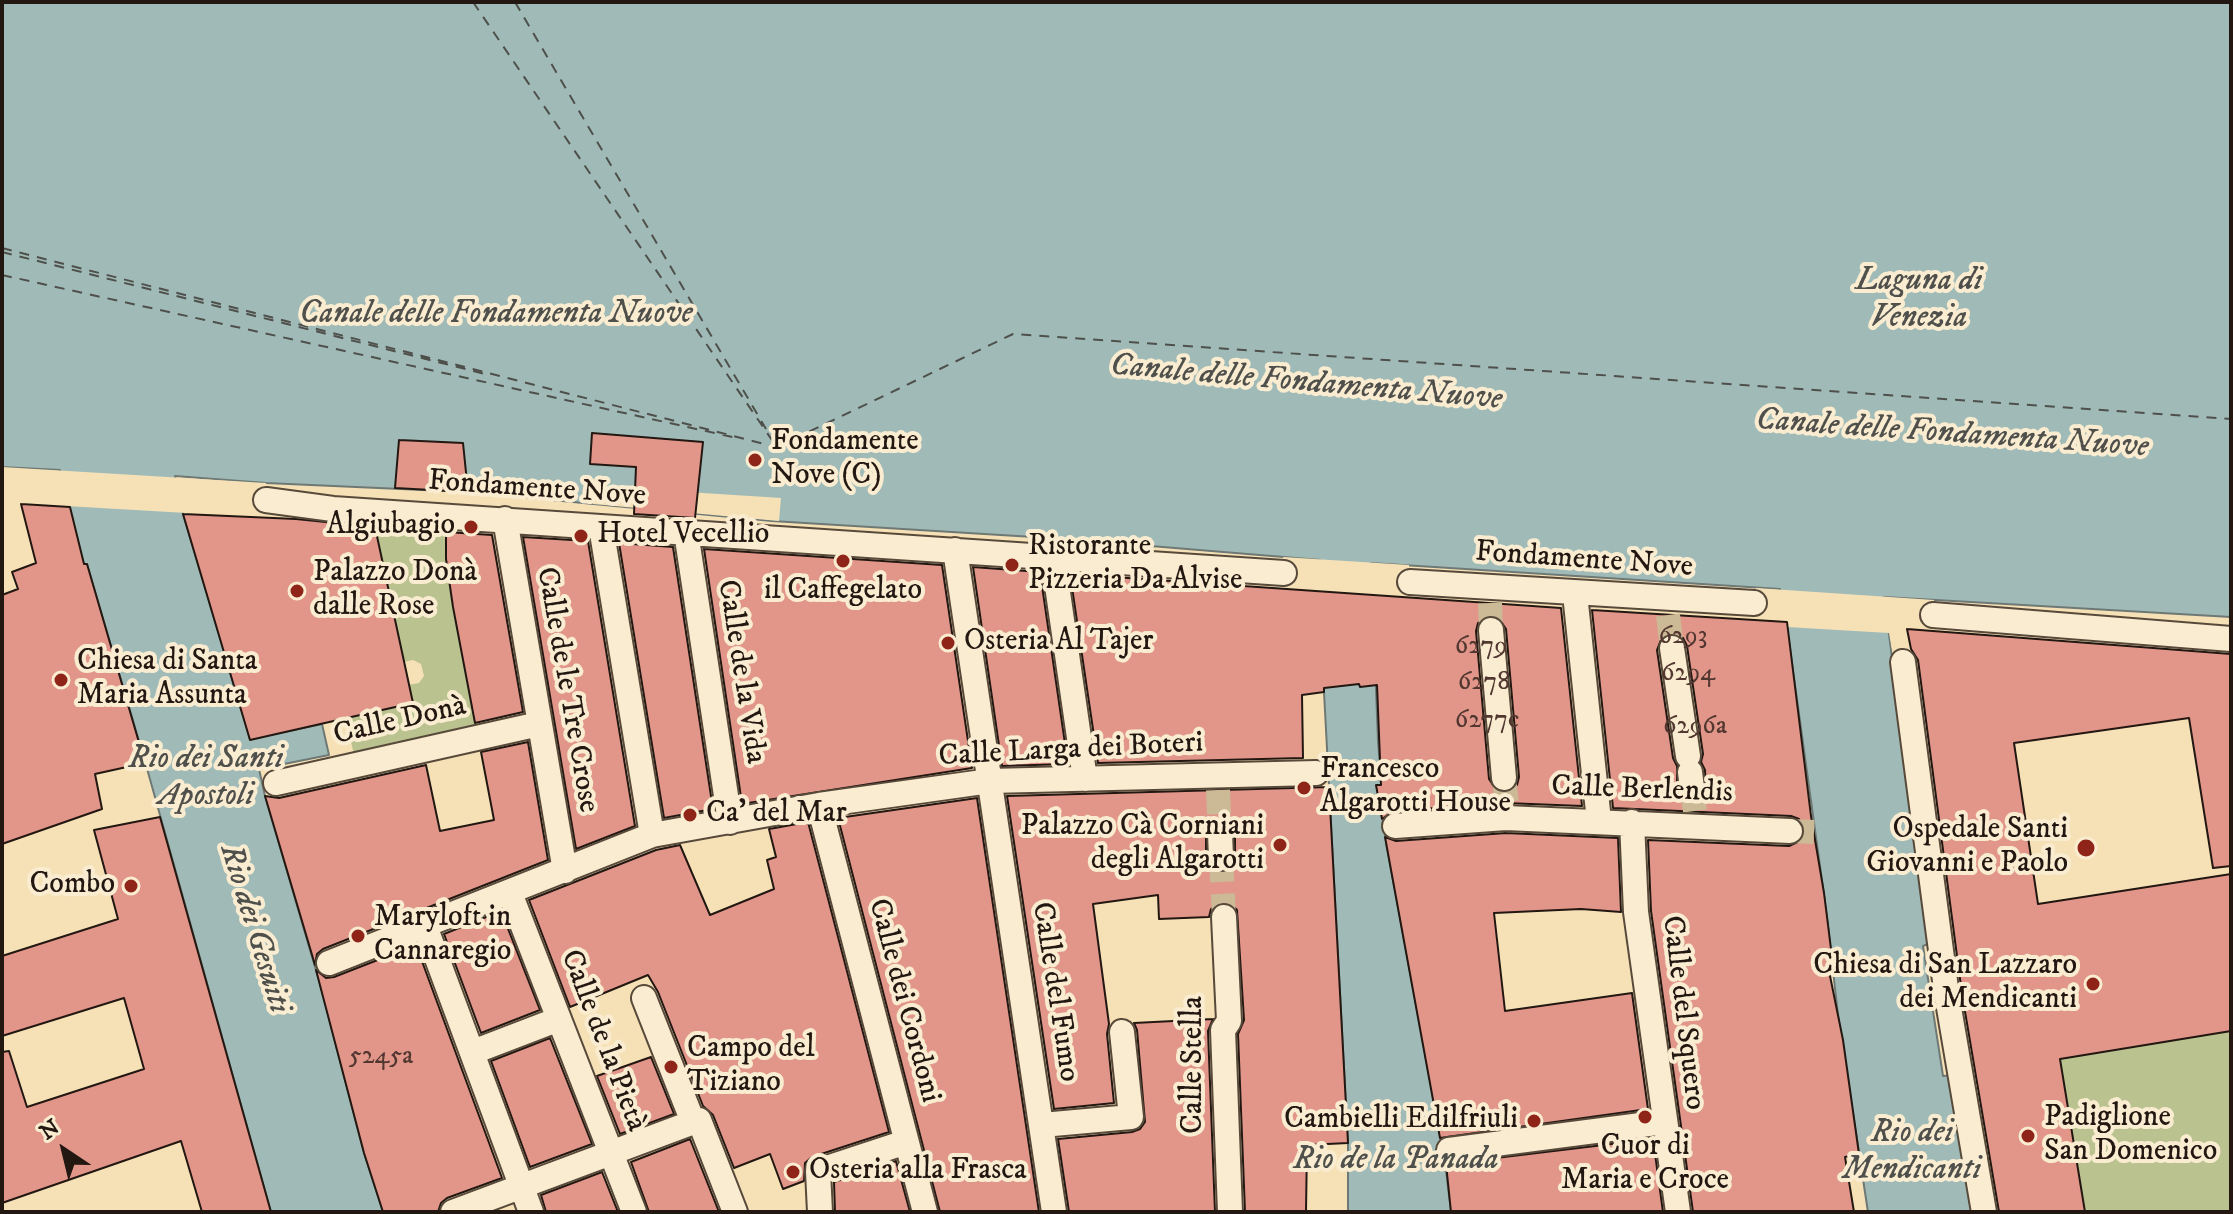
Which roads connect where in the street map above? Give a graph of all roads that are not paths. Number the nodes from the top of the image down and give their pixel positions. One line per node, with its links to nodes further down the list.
1 (266, 500): 2 (street, Fondamente Nove)
2 (505, 519): 3 (street, Fondamente Nove); 16 (street, Calle de le Tre Crose)
3 (601, 527): 4 (street, Fondamente Nove); 29 (street)
4 (686, 532): 5 (street, Fondamente Nove); 25 (street, Calle de la Vida)
5 (955, 550): 6 (street, Fondamente Nove); 20 (street, Calle del Fumo)
6 (1053, 558): 7 (street, Fondamente Nove); 19 (street)
7 (1284, 573)
8 (1410, 582): 9 (street, Fondamente Nove)
9 (1575, 594): 10 (street, Fondamente Nove); 24 (street)
10 (1754, 603)
11 (1933, 615): 13 (street)
12 (1491, 630): 18 (street)
13 (2231, 639)
14 (1672, 648): 22 (street)
15 (1903, 662): 55 (street)
16 (539, 724): 21 (street, Calle Donà); 30 (street, Calle de le Tre Crose)
17 (1316, 773): 19 (street, Calle Larga dei Boteri)
18 (1504, 778)
19 (1085, 779): 20 (street, Calle Larga dei Boteri)
20 (990, 781): 23 (street, Calle Larga dei Boteri); 41 (street, Calle del Fumo)
21 (276, 783)
22 (1692, 790): 26 (street, Calle Berlendis); 28 (street, Calle Berlendis)
23 (819, 805): 25 (street, Calle Larga dei Boteri); 42 (street, Calle dei Cordoni)
24 (1599, 821): 26 (street, Calle Berlendis); 27 (street, Calle Berlendis)
25 (730, 822): 29 (street, Calle Larga dei Boteri)
26 (1632, 822): 40 (street, Calle del Squero)
27 (1395, 826)
28 (1790, 831)
29 (652, 835): 30 (street, Calle Larga dei Boteri)
30 (565, 871): 31 (street, Calle Larga dei Boteri)
31 (510, 893): 33 (street, Calle Larga dei Boteri); 36 (street, Calle de la Pietà)
32 (1224, 917): 53 (street, Calle Stella)
33 (425, 926): 34 (street, Calle Larga dei Boteri); 38 (street)
34 (329, 963)
35 (644, 998): 39 (street)
36 (559, 1019): 38 (street); 44 (street, Calle de la Pietà)
37 (1122, 1032): 41 (street)
38 (473, 1052): 45 (street)
39 (693, 1122): 44 (street); 49 (street)
40 (1664, 1122): 43 (street); 54 (street, Calle del Squero)
41 (1042, 1125): 52 (street, Calle del Fumo)
42 (906, 1142): 50 (street); 51 (street, Calle dei Cordoni)
43 (1449, 1150)
44 (611, 1152): 45 (street); 48 (street, Calle de la Pietà)
45 (521, 1187): 46 (street); 47 (street)
46 (453, 1212)
47 (531, 1212)
48 (634, 1212)
49 (735, 1212)
50 (820, 1212)
51 (925, 1212)
52 (1054, 1212)
53 (1230, 1212)
54 (1678, 1212)
55 (1984, 1212)

